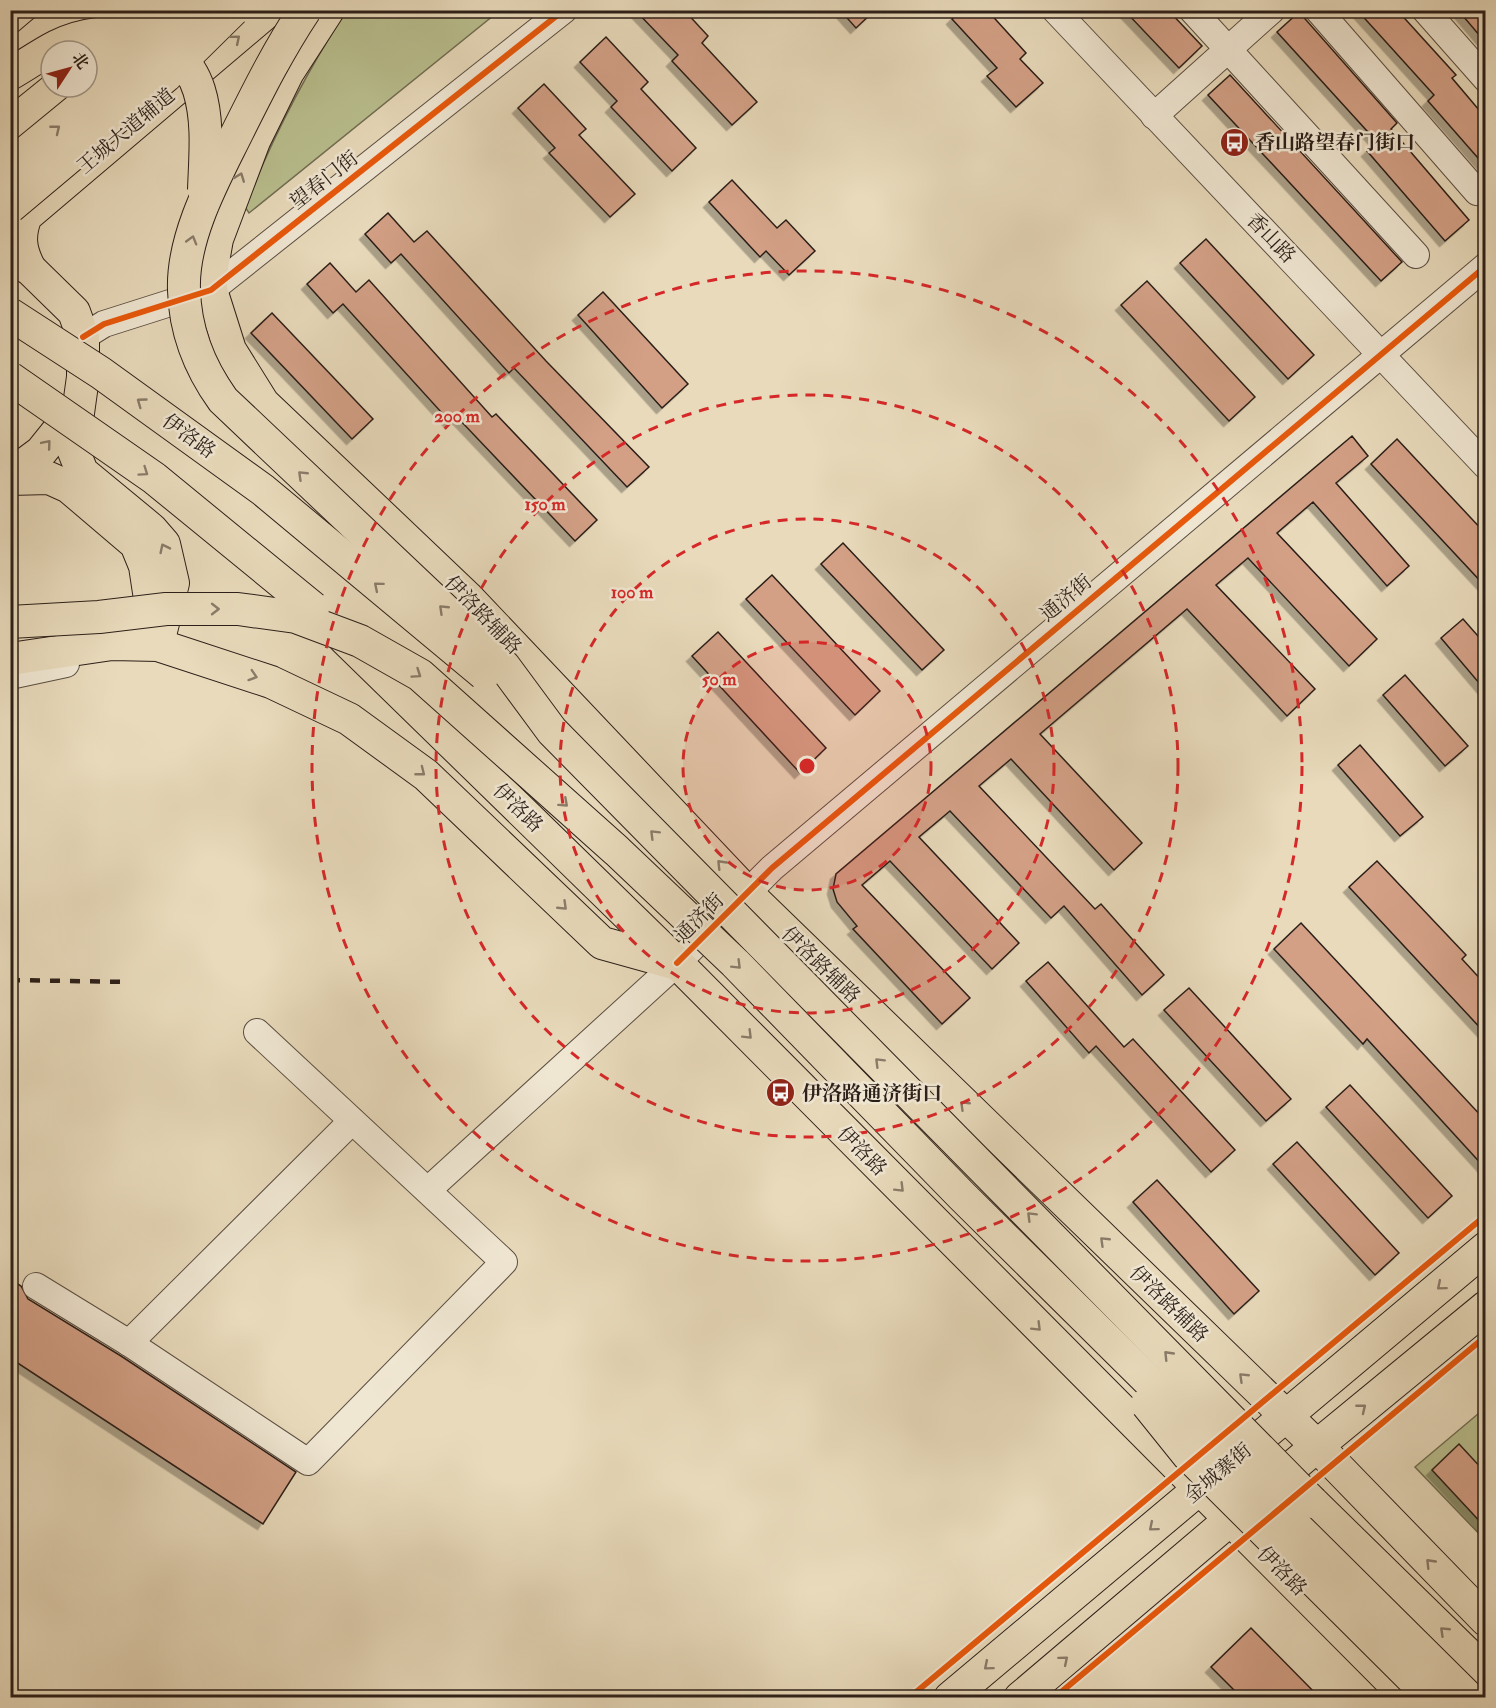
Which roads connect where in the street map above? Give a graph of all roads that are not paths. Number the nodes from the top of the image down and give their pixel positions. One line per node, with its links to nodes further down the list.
1 (69, 10): 20 (main road)
2 (99, 10): 17 (main road)
3 (152, 10): 19 (highway, bridge)
4 (200, 10): 28 (highway, one-way to 4, bridge)
5 (233, 10): 31 (main road, bridge)
6 (269, 10): 33 (main road, 王城大道辅道, one-way to 6)
7 (305, 10): 30 (main road, bridge)
8 (328, 10): 35 (main road, one-way to 8)
9 (536, 10): 35 (street, 望春门街)
10 (564, 10): 35 (street, 望春门街)
11 (1055, 10): 26 (street, 香山路)
12 (1078, 10): 26 (street, 香山路)
13 (1192, 10): 18 (street)
14 (1272, 10): 18 (street)
15 (1318, 10): 29 (street)
16 (1425, 10): 23 (street)
17 (66, 39)
18 (1228, 50): 26 (street); 32 (street)
19 (99, 53)
20 (10, 60)
21 (39, 62): 24 (main road)
22 (10, 74): 30 (main road, bridge)
23 (1485, 79)
24 (10, 87)
25 (43, 99): 27 (highway)
26 (1160, 110): 39 (street, 香山路)
27 (10, 126)
28 (10, 166)
29 (1485, 193)
30 (204, 200): 52 (main road, one-way to 30, bridge)
31 (10, 207)
32 (1416, 255)
33 (20, 264): 38 (main road)
34 (1485, 266): 39 (street, 通济街)
35 (211, 282): 38 (street, 望春门街); 53 (main road, 伊洛路辅路, one-way to 35)
36 (1485, 287): 39 (street, 通济街)
37 (10, 314): 52 (main road, 伊洛路, one-way to 37, bridge)
38 (79, 325): 41 (main road)
39 (1392, 354): 42 (street, 香山路); 43 (street, 香山路); 53 (street, 通济街)
40 (10, 378): 47 (main road, 伊洛路, one-way to 47, bridge)
41 (78, 406): 44 (main road, one-way to 41); 49 (main road, one-way to 41)
42 (1485, 444)
43 (1485, 466)
44 (10, 477): 49 (main road)
45 (99, 616): 46 (main road, bridge); 47 (main road, one-way to 47, bridge); 48 (main road, bridge)
46 (10, 622)
47 (339, 633): 54 (main road, 伊洛路); 59 (main road, one-way to 59, bridge)
48 (10, 640)
49 (158, 645): 50 (main road); 51 (street); 54 (main road, one-way to 54)
50 (10, 659)
51 (10, 676)
52 (552, 731): 68 (main road, one-way to 52, bridge)
53 (752, 898): 54 (street, 通济街); 63 (main road, 伊洛路辅路, one-way to 53)
54 (677, 963): 57 (street, 通济街); 65 (main road, 伊洛路, one-way to 65)
55 (257, 1032): 56 (street)
56 (352, 1121): 57 (street); 62 (street)
57 (428, 1190): 62 (street)
58 (1485, 1248): 63 (main road, 金城寨街, one-way to 63)
59 (1044, 1278): 72 (main road, bridge); 73 (main road, bridge)
60 (36, 1286): 62 (street)
61 (1485, 1306): 64 (main road, one-way to 61)
62 (129, 1343)
63 (1285, 1417): 64 (main road, 伊洛路辅路); 65 (main road, 金城寨街)
64 (1317, 1446): 66 (main road); 67 (main road, 伊洛路辅路, one-way to 64)
65 (1198, 1490): 66 (main road, 伊洛路); 69 (main road, 金城寨街, one-way to 69)
66 (1230, 1519): 70 (main road, one-way to 66); 71 (main road, 伊洛路)
67 (1485, 1620)
68 (1485, 1672)
69 (950, 1698)
70 (1020, 1698)
71 (1408, 1698)
72 (1432, 1698)
73 (1469, 1698)

